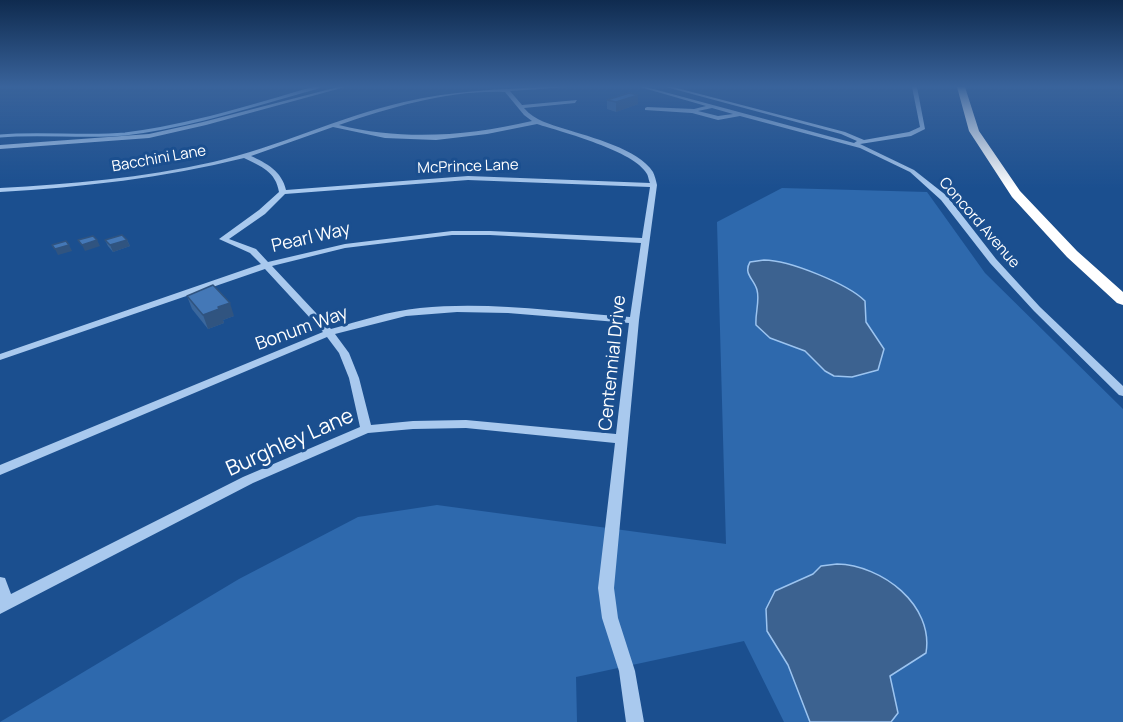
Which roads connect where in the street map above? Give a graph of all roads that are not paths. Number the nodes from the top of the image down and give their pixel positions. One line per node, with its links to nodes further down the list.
1 (216, 121): 11 (street)
2 (351, 121): 8 (street, Bacchini Lane)
3 (765, 121): 10 (street, Concord Avenue)
4 (796, 121): 9 (street)
5 (922, 121): 9 (street)
6 (971, 121): 18 (highway)
7 (537, 122): 8 (street); 13 (street)
8 (335, 126): 12 (street, Bacchini Lane)
9 (864, 142): 10 (street)
10 (851, 144): 22 (street, Concord Avenue)
11 (0, 147)
12 (244, 155): 14 (street, Bacchini Lane); 15 (street)
13 (654, 185): 15 (street, McPrince Lane); 16 (street, Centennial Drive)
14 (0, 190)
15 (283, 192): 17 (street)
16 (644, 241): 17 (street, Pearl Way); 19 (street, Centennial Drive)
17 (267, 265): 20 (street); 21 (street, Pearl Way)
18 (1123, 300)
19 (634, 320): 20 (street, Bonum Way); 24 (street, Centennial Drive)
20 (329, 333): 23 (street); 25 (street, Bonum Way)
21 (0, 357)
22 (1123, 392)
23 (366, 429): 24 (street, Burghley Lane); 27 (street, Burghley Lane)
24 (621, 439): 28 (street, Centennial Drive)
25 (0, 470)
26 (0, 583): 27 (street)
27 (3, 605)
28 (635, 722)

